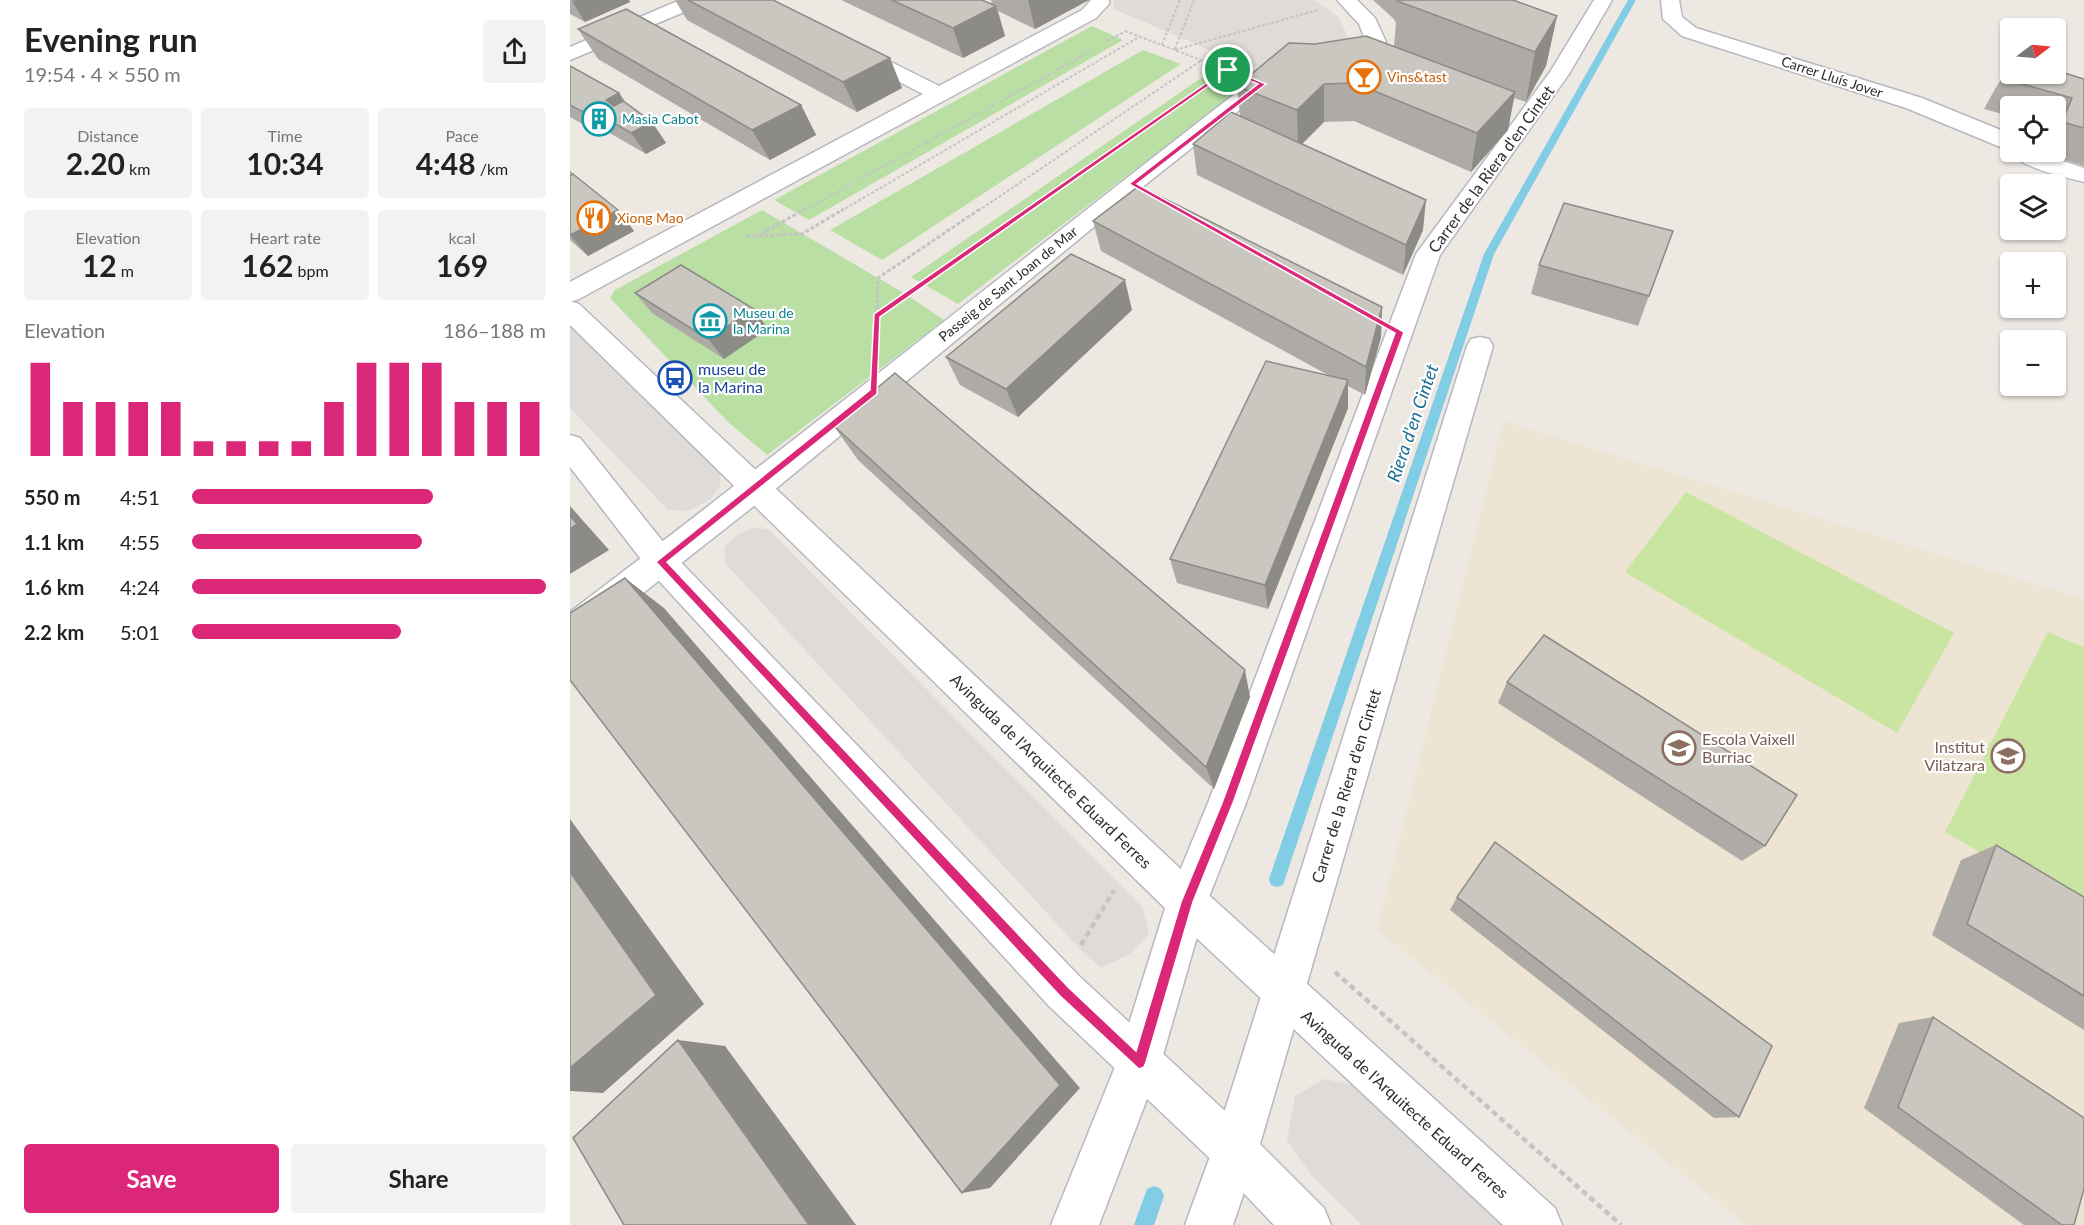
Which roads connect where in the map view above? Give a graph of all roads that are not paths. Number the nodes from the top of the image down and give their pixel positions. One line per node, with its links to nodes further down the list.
1 (696, 0): 7 (street)
2 (1603, 0): 23 (street, Carrer de la Riera d'en Cintet)
3 (1670, 0): 13 (street, Carrer Lluís Jover)
4 (1343, 2): 8 (street)
5 (1094, 7): 12 (street)
6 (837, 42): 12 (street)
7 (570, 54)
8 (1366, 58): 9 (street); 10 (street)
9 (1388, 68)
10 (1331, 69)
11 (1297, 73): 20 (street, Passeig de Sant Joan de Mar)
12 (941, 95): 16 (street)
13 (2000, 138)
14 (2042, 162): 15 (street)
15 (2084, 175)
16 (570, 293)
17 (570, 310): 20 (street, Avinguda de l'Arquitecte Eduard Ferres)
18 (1480, 346): 24 (street, Carrer de la Riera d'en Cintet)
19 (570, 446): 21 (street)
20 (757, 487): 21 (street, Passeig de Sant Joan de Mar); 23 (street, Avinguda de l'Arquitecte Eduard Ferres)
21 (661, 562): 22 (street, Passeig de Sant Joan de Mar); 25 (street)
22 (570, 631)
23 (1187, 902): 24 (street, Avinguda de l'Arquitecte Eduard Ferres); 25 (street, Carrer de la Riera d'en Cintet)
24 (1283, 992): 26 (street, Carrer de la Riera d'en Cintet); 30 (street, Avinguda de l'Arquitecte Eduard Ferres)
25 (1139, 1062): 26 (street); 27 (street, Carrer de la Riera d'en Cintet)
26 (1235, 1151): 28 (street, Carrer de la Riera d'en Cintet); 29 (street)
27 (1075, 1225)
28 (1209, 1225)
29 (1307, 1225)
30 (1538, 1225)

